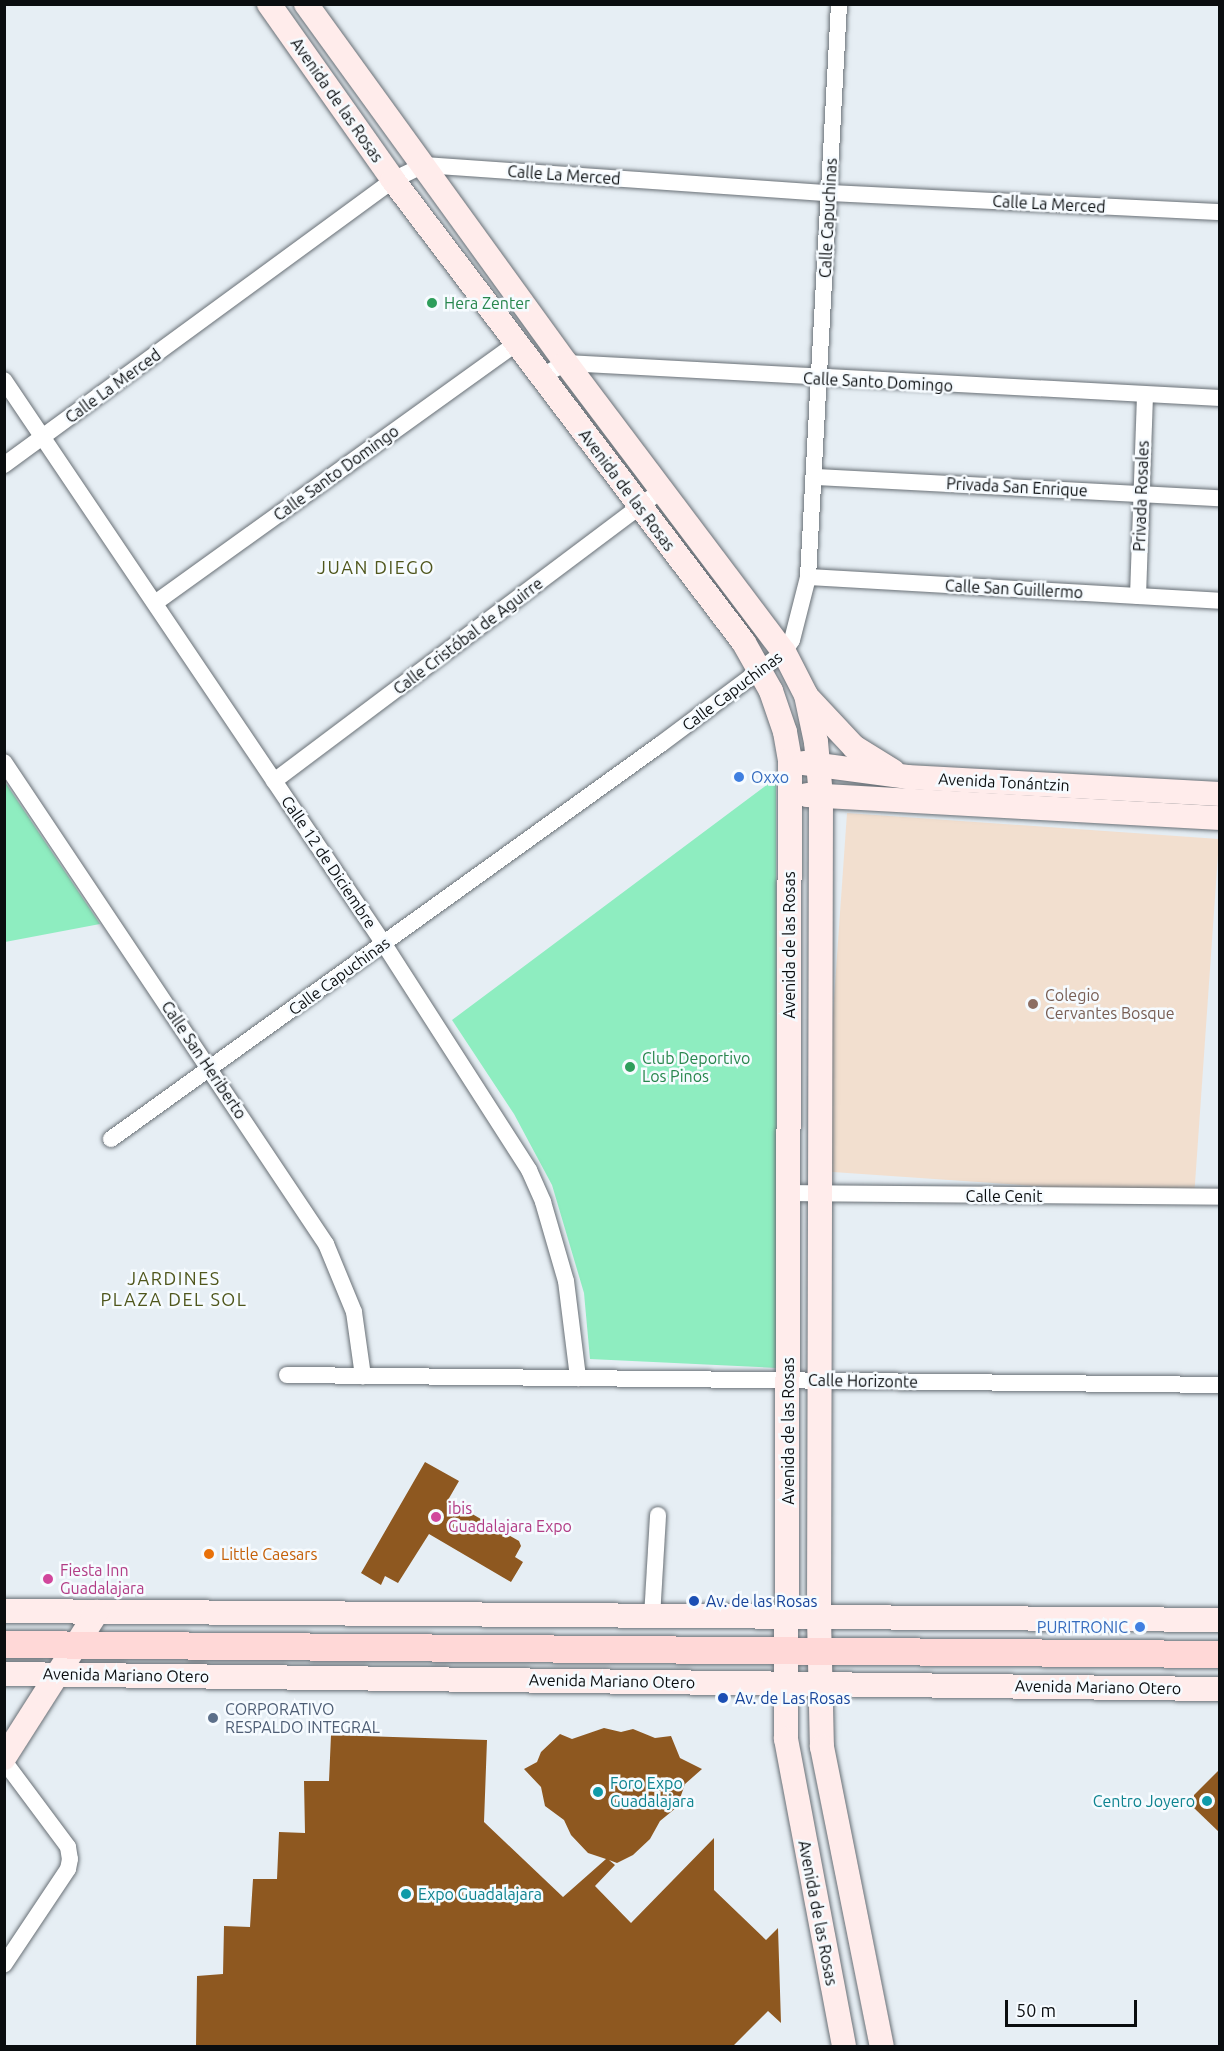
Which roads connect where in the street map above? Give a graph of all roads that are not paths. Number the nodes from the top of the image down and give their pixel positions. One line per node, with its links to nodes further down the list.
1 (269, 4): 5 (street, Avenida de las Rosas)
2 (306, 4): 4 (street, Avenida de las Rosas)
3 (839, 4): 6 (street, Calle Capuchinas)
4 (424, 165): 5 (street, Calle La Merced); 6 (street, Calle La Merced); 9 (street, Avenida de las Rosas)
5 (393, 180): 8 (street, Avenida de las Rosas); 15 (street, Calle La Merced)
6 (828, 193): 7 (street, Calle La Merced); 11 (street, Calle Capuchinas)
7 (1220, 212)
8 (517, 343): 10 (street, Avenida de las Rosas); 25 (street, Calle Santo Domingo)
9 (566, 363): 10 (street); 11 (street, Calle Santo Domingo); 18 (street, Avenida de las Rosas)
10 (541, 376): 21 (street, Avenida de las Rosas)
11 (821, 379): 13 (street, Calle Santo Domingo); 17 (street, Calle Capuchinas)
12 (4, 380): 15 (street, Calle 12 de Diciembre)
13 (1145, 395): 14 (street, Calle Santo Domingo); 19 (street, Privada Rosales)
14 (1220, 398)
15 (43, 437): 16 (street, Calle La Merced); 25 (street, Calle 12 de Diciembre)
16 (4, 465)
17 (814, 477): 19 (street, Privada San Enrique); 22 (street, Calle Capuchinas)
18 (662, 490): 21 (street, Calle Cristóbal de Aguirre); 26 (street, Avenida de las Rosas)
19 (1141, 494): 20 (street, Privada San Enrique); 23 (street, Privada Rosales)
20 (1220, 498)
21 (640, 507): 27 (street, Avenida de las Rosas); 33 (street, Calle Cristóbal de Aguirre)
22 (808, 577): 23 (street, Calle San Guillermo); 26 (street, Calle Capuchinas)
23 (1138, 597): 24 (street, Calle San Guillermo)
24 (1220, 601)
25 (155, 603): 33 (street, Calle 12 de Diciembre)
26 (784, 652): 27 (street, Calle Capuchinas); 28 (street, Avenida de las Rosas)
27 (760, 670): 29 (street, Avenida de las Rosas); 38 (street, Calle Capuchinas)
28 (806, 695): 31 (street, Avenida de las Rosas); 32 (street)
29 (790, 760): 31 (street, Avenida Tonántzin); 34 (street, Avenida de las Rosas)
30 (4, 762): 39 (street, Calle San Heriberto)
31 (819, 766): 32 (street, Avenida Tonántzin); 36 (street, Avenida de las Rosas)
32 (907, 777): 35 (street, Avenida Tonántzin)
33 (274, 781): 38 (street, Calle 12 de Diciembre)
34 (789, 794): 36 (street, Avenida Tonántzin); 41 (street, Avenida de las Rosas)
35 (1220, 794)
36 (821, 796): 37 (street, Avenida Tonántzin); 42 (street, Avenida de las Rosas)
37 (1220, 818)
38 (384, 944): 39 (street, Calle Capuchinas); 46 (street, Calle 12 de Diciembre)
39 (210, 1070): 40 (street, Calle Capuchinas); 45 (street, Calle San Heriberto)
40 (111, 1139)
41 (789, 1193): 42 (street, Calle Cenit); 47 (street, Avenida de las Rosas)
42 (821, 1195): 43 (street, Calle Cenit); 48 (street, Avenida de las Rosas)
43 (1220, 1197)
44 (287, 1375): 45 (street, Calle Horizonte)
45 (363, 1376): 46 (street, Calle Horizonte)
46 (578, 1378): 47 (street, Calle Horizonte)
47 (789, 1380): 48 (street, Calle Horizonte); 54 (street, Avenida de las Rosas)
48 (820, 1380): 49 (street, Calle Horizonte); 55 (street, Avenida de las Rosas)
49 (1220, 1385)
50 (657, 1515): 53 (street)
51 (4, 1611): 52 (street)
52 (97, 1612): 53 (street); 58 (street)
53 (652, 1617): 54 (street)
54 (787, 1618): 55 (street); 60 (street, Avenida de las Rosas)
55 (819, 1618): 56 (street); 59 (street, Avenida de las Rosas)
56 (1220, 1620)
57 (4, 1644): 58 (main road, Avenida Mariano Otero)
58 (77, 1645): 60 (main road, Avenida Mariano Otero); 63 (street)
59 (819, 1650): 60 (main road, Avenida Mariano Otero); 61 (main road, Avenida Mariano Otero); 65 (street, Avenida de las Rosas)
60 (787, 1651): 64 (street, Avenida de las Rosas)
61 (1220, 1654)
62 (4, 1674): 63 (street, Avenida Mariano Otero)
63 (60, 1674): 64 (street, Avenida Mariano Otero); 67 (street)
64 (787, 1683): 65 (street, Avenida Mariano Otero); 69 (street, Avenida de las Rosas)
65 (820, 1683): 66 (street, Avenida Mariano Otero); 70 (street, Avenida de las Rosas)
66 (1220, 1689)
67 (4, 1759): 68 (street)
68 (4, 1965)
69 (844, 2046)
70 (882, 2046)

